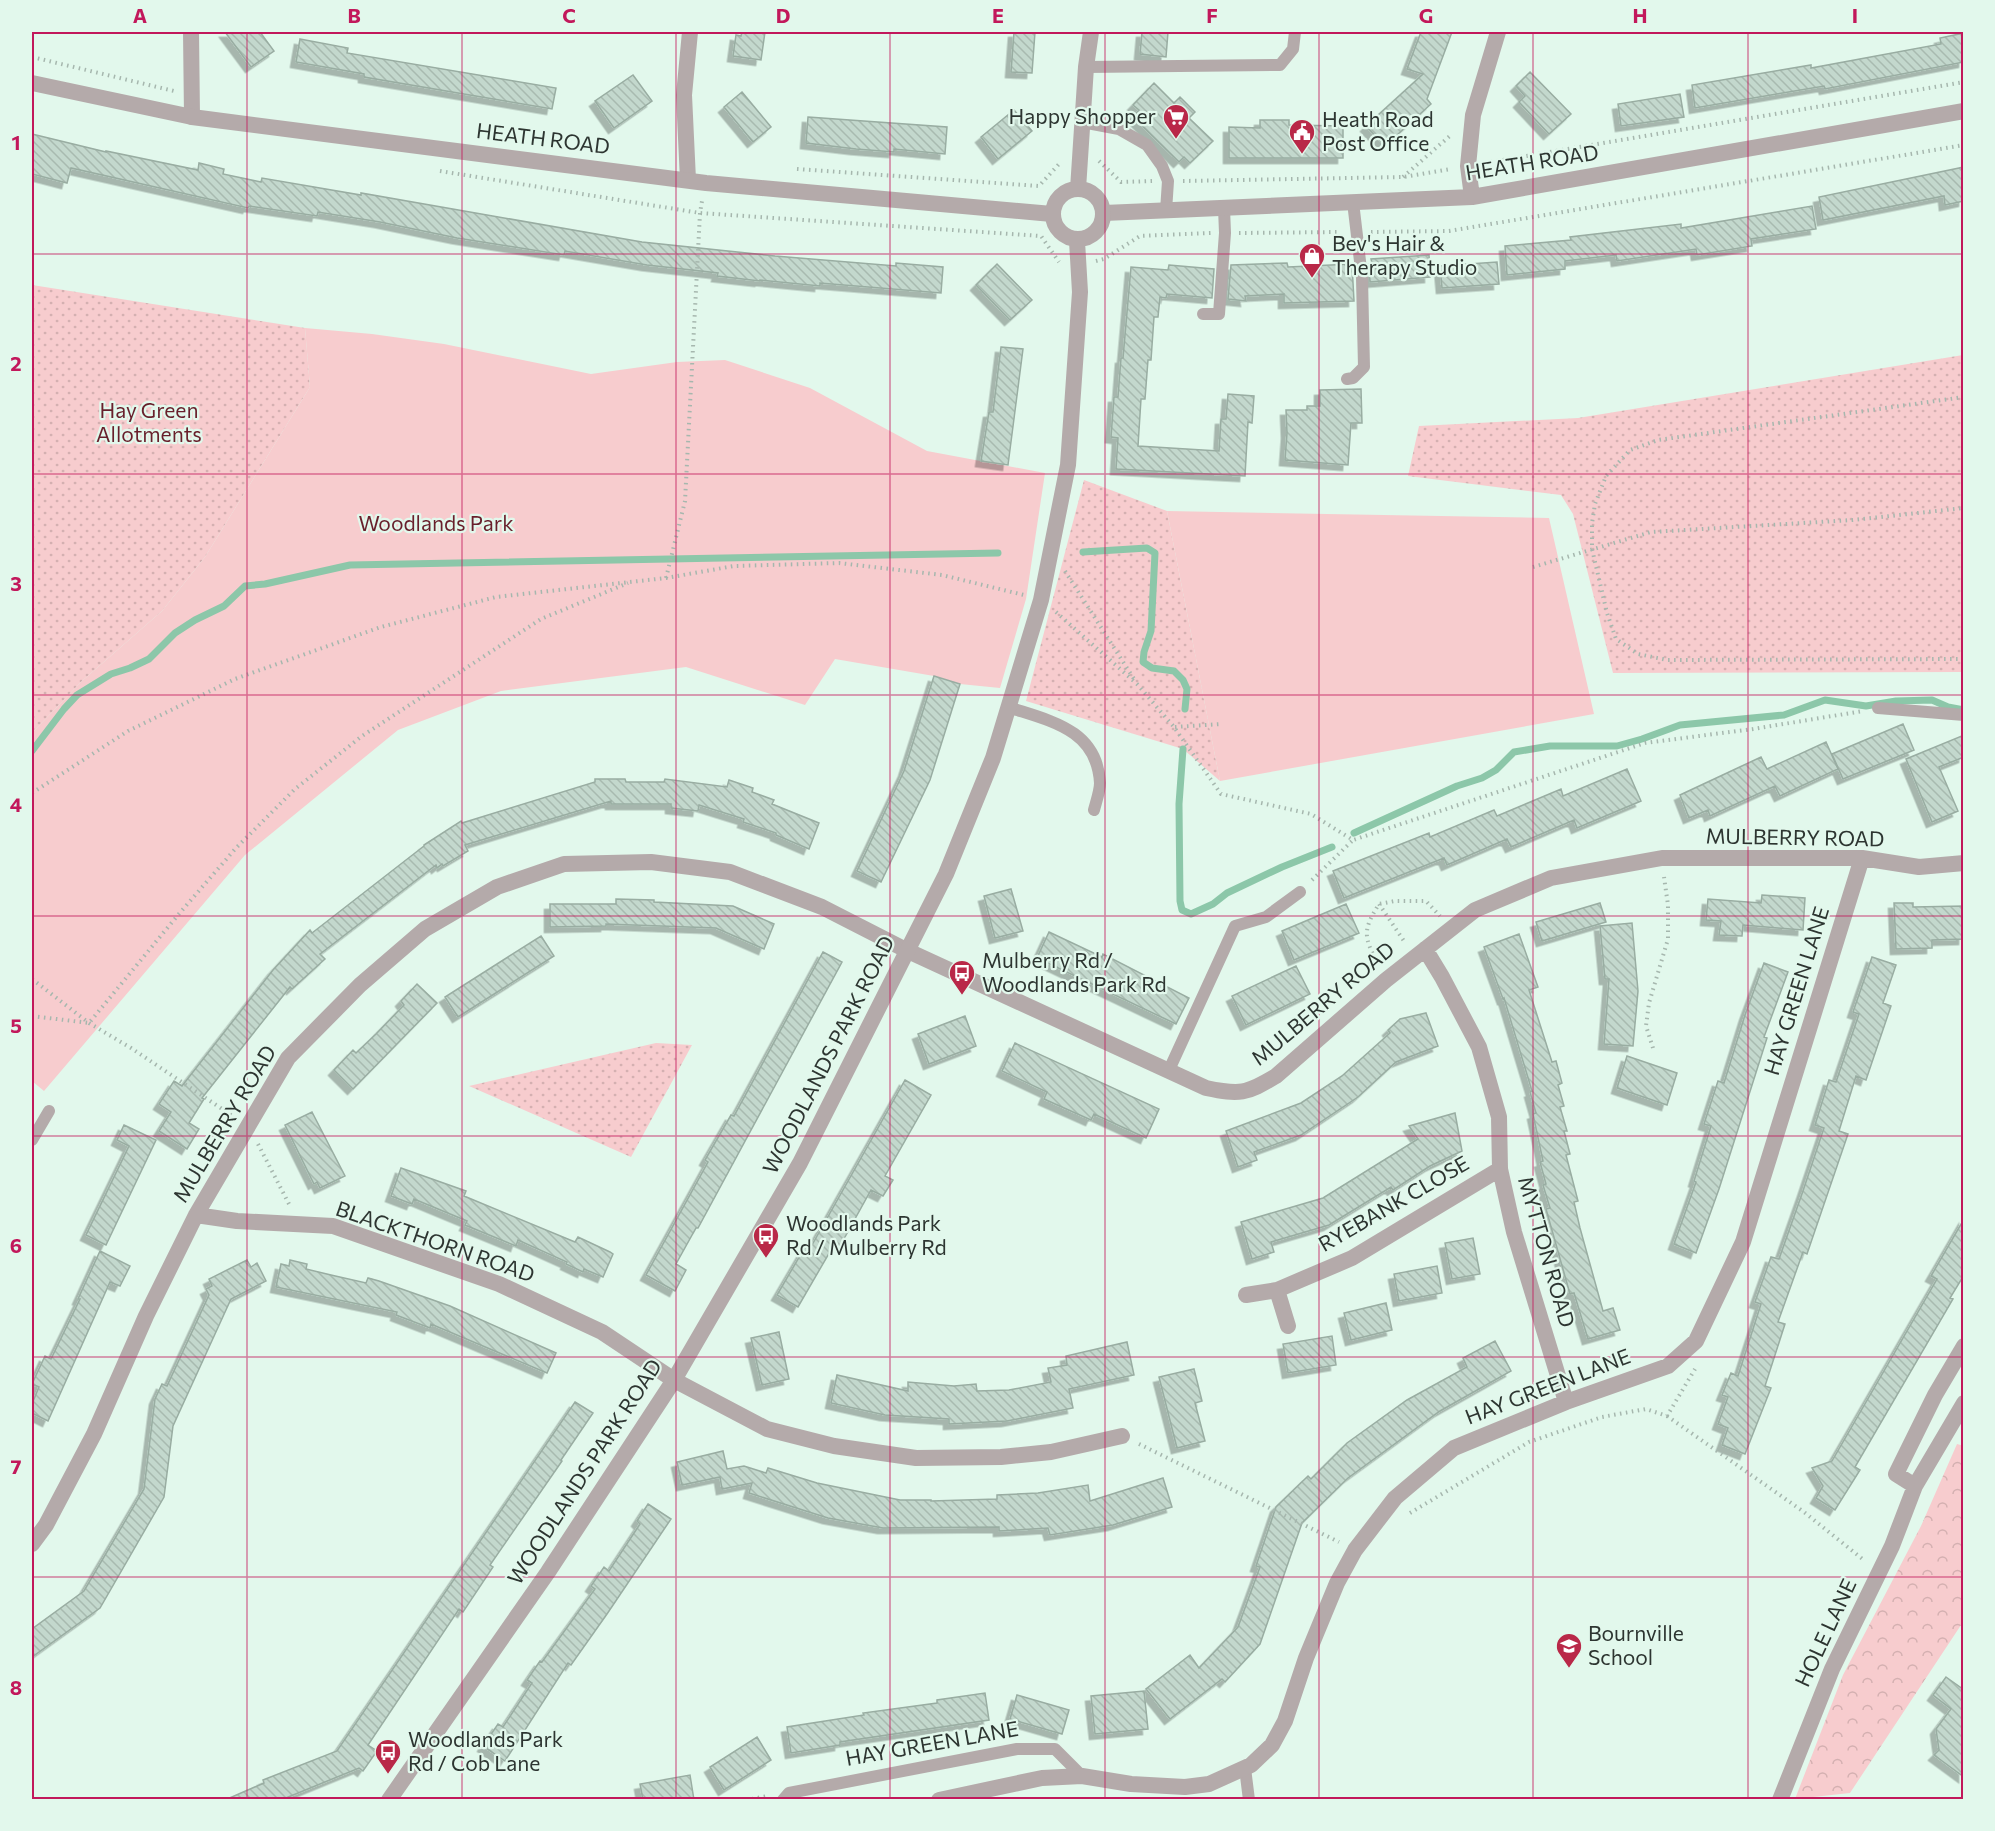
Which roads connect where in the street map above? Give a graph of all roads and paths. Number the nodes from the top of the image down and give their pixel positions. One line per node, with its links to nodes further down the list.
1 (190, 32): 10 (street)
2 (690, 32): 19 (street)
3 (1090, 32): 7 (street)
4 (1295, 32): 7 (lane)
5 (1498, 32): 12 (street)
6 (32, 57): 10 (path)
7 (1086, 67): 14 (street)
8 (1964, 82): 16 (path)
9 (32, 83): 13 (street, HEATH ROAD)
10 (191, 95): 13 (street)
11 (1964, 111): 23 (street, HEATH ROAD)
12 (1473, 115): 16 (street); 18 (path)
13 (192, 117): 19 (street, HEATH ROAD)
14 (1082, 122): 15 (street); 20 (lane)
15 (1080, 152): 17 (path); 20 (path); 22 (street)
16 (1468, 166): 18 (path); 23 (street)
17 (793, 169)
18 (1403, 177): 20 (path)
19 (688, 180): 21 (street, HEATH ROAD)
20 (1168, 181): 26 (lane)
21 (706, 183): 28 (street, HEATH ROAD); 37 (path)
22 (1078, 189): 27 (street); 28 (street)
23 (1472, 197): 24 (street, HEATH ROAD)
24 (1353, 202): 25 (street, HEATH ROAD); 31 (lane)
25 (1224, 208): 26 (street, HEATH ROAD); 30 (lane)
26 (1166, 211): 27 (street, HEATH ROAD)
27 (1104, 213): 29 (street)
28 (1052, 214): 29 (street)
29 (1077, 241): 34 (street, WOODLANDS PARK ROAD)
30 (1203, 314)
31 (1347, 379)
32 (1964, 397): 35 (path)
33 (1964, 508): 35 (path)
34 (1051, 548): 39 (street, WOODLANDS PARK ROAD); 41 (path)
35 (1592, 549): 36 (path); 40 (path)
36 (1533, 567)
37 (666, 578): 38 (path); 39 (path)
38 (634, 580): 47 (path); 61 (path)
39 (1041, 600): 41 (path); 42 (street, WOODLANDS PARK ROAD)
40 (1964, 659)
41 (1137, 684): 46 (path)
42 (1008, 706): 48 (lane); 56 (street, WOODLANDS PARK ROAD)
43 (1878, 708): 44 (lane); 49 (path)
44 (1964, 715)
45 (1221, 724): 46 (path)
46 (1174, 727): 49 (path)
47 (32, 793)
48 (1095, 810)
49 (1353, 840): 53 (path)
50 (1662, 858): 51 (street, MULBERRY ROAD); 55 (street, MULBERRY ROAD); 62 (path)
51 (1862, 858): 52 (street, MULBERRY ROAD); 76 (street, HAY GREEN LANE)
52 (1964, 863)
53 (1300, 892): 63 (lane)
54 (1379, 904): 55 (path); 57 (path); 59 (path)
55 (1452, 927): 57 (street, MULBERRY ROAD)
56 (908, 951): 63 (street, MULBERRY ROAD); 65 (street, MULBERRY ROAD); 75 (street, WOODLANDS PARK ROAD)
57 (1420, 953): 59 (street, MULBERRY ROAD); 67 (street, MYTTON ROAD)
58 (32, 979): 61 (path)
59 (1386, 981): 63 (street, MULBERRY ROAD)
60 (32, 1016): 61 (path)
61 (89, 1023): 65 (path)
62 (1653, 1048)
63 (1169, 1070)
64 (49, 1112): 66 (lane)
65 (249, 1127): 68 (street, MULBERRY ROAD); 69 (path)
66 (32, 1140)
67 (1500, 1169): 70 (street, RYEBANK CLOSE); 76 (street, MYTTON ROAD)
68 (196, 1215): 69 (street, BLACKTHORN ROAD); 82 (street, MULBERRY ROAD)
69 (300, 1225): 75 (street, BLACKTHORN ROAD)
70 (1277, 1290): 71 (street, RYEBANK CLOSE); 72 (street)
71 (1246, 1295)
72 (1288, 1326)
73 (1964, 1346): 80 (street)
74 (1698, 1365): 78 (path)
75 (674, 1380): 79 (street, BLACKTHORN ROAD); 87 (street, WOODLANDS PARK ROAD)
76 (1566, 1402): 83 (street, HAY GREEN LANE)
77 (1964, 1403): 80 (street, HOLE LANE)
78 (1667, 1416): 81 (path); 84 (path)
79 (1122, 1436): 83 (path)
80 (1915, 1486): 84 (street, HOLE LANE)
81 (1408, 1514)
82 (32, 1544)
83 (1355, 1550): 85 (street, HAY GREEN LANE)
84 (1874, 1584): 91 (street, HOLE LANE)
85 (1245, 1768): 86 (street, HAY GREEN LANE); 90 (lane)
86 (1082, 1776): 88 (lane, HAY GREEN LANE); 89 (street, HAY GREEN LANE)
87 (389, 1800)
88 (783, 1800)
89 (939, 1800)
90 (1249, 1800)
91 (1780, 1800)

